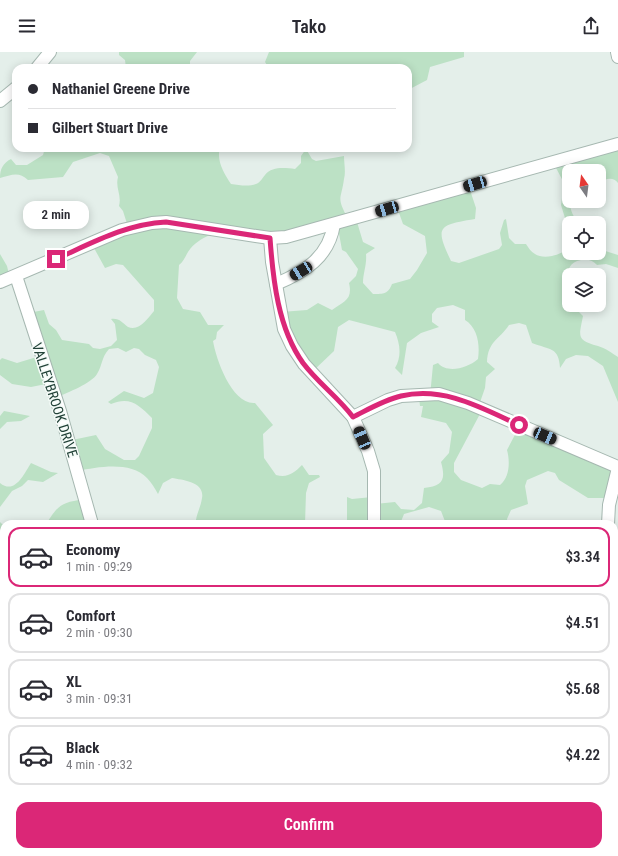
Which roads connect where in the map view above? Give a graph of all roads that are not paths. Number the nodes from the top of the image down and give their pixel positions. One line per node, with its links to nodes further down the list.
1 (50, 52): 4 (street)
2 (617, 52): 3 (street)
3 (618, 57)
4 (41, 64)
5 (12, 91): 6 (street)
6 (0, 101)
7 (618, 144): 8 (street)
8 (334, 224): 9 (street); 12 (street)
9 (270, 238): 10 (street); 12 (street)
10 (16, 276): 11 (street); 15 (street, VALLEYBROOK DRIVE)
11 (0, 282)
12 (276, 284): 13 (street)
13 (353, 417): 14 (street); 16 (street)
14 (618, 467): 17 (street)
15 (91, 520)
16 (374, 520)
17 (608, 520)

